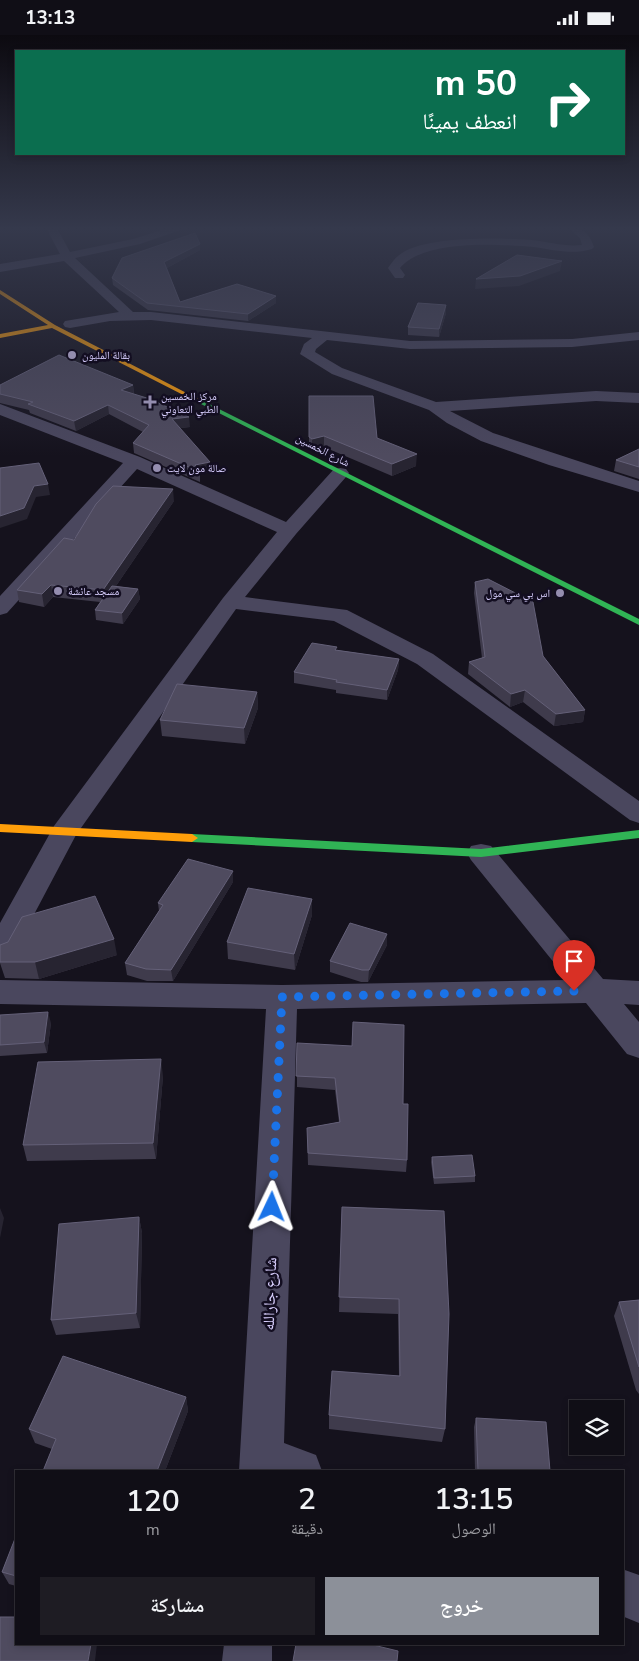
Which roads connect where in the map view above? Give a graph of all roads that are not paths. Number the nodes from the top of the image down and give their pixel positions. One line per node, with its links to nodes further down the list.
1 (19, 304): 6 (main road, شارع الخمسين)
2 (36, 304): 5 (main road)
3 (117, 304): 4 (street)
4 (130, 316): 5 (street); 8 (street)
5 (70, 324): 11 (main road)
6 (53, 325): 7 (main road); 15 (main road, شارع الخمسين)
7 (0, 336)
8 (323, 336): 9 (street); 12 (street)
9 (639, 337)
10 (639, 398): 12 (street)
11 (231, 404)
12 (435, 407): 16 (street)
13 (0, 409): 14 (street)
14 (134, 461): 19 (street); 21 (street)
15 (340, 473): 18 (main road, شارع الخمسين); 19 (street)
16 (639, 487)
17 (409, 491): 18 (main road)
18 (391, 498): 22 (main road, شارع الخمسين)
19 (289, 530): 20 (street)
20 (230, 602): 23 (street); 25 (street)
21 (0, 609)
22 (639, 622)
23 (639, 814)
24 (0, 829): 25 (main road)
25 (64, 832): 27 (main road); 28 (street)
26 (639, 834): 27 (main road)
27 (482, 853): 29 (street)
28 (0, 950)
29 (594, 991): 31 (street); 32 (street); 33 (street)
30 (0, 992): 32 (street)
31 (639, 993)
32 (282, 997): 34 (street, شارع جارالله)
33 (639, 1045)
34 (274, 1466)
35 (624, 1594): 36 (street)
36 (639, 1599)
37 (248, 1645): 38 (street)
38 (247, 1661)

